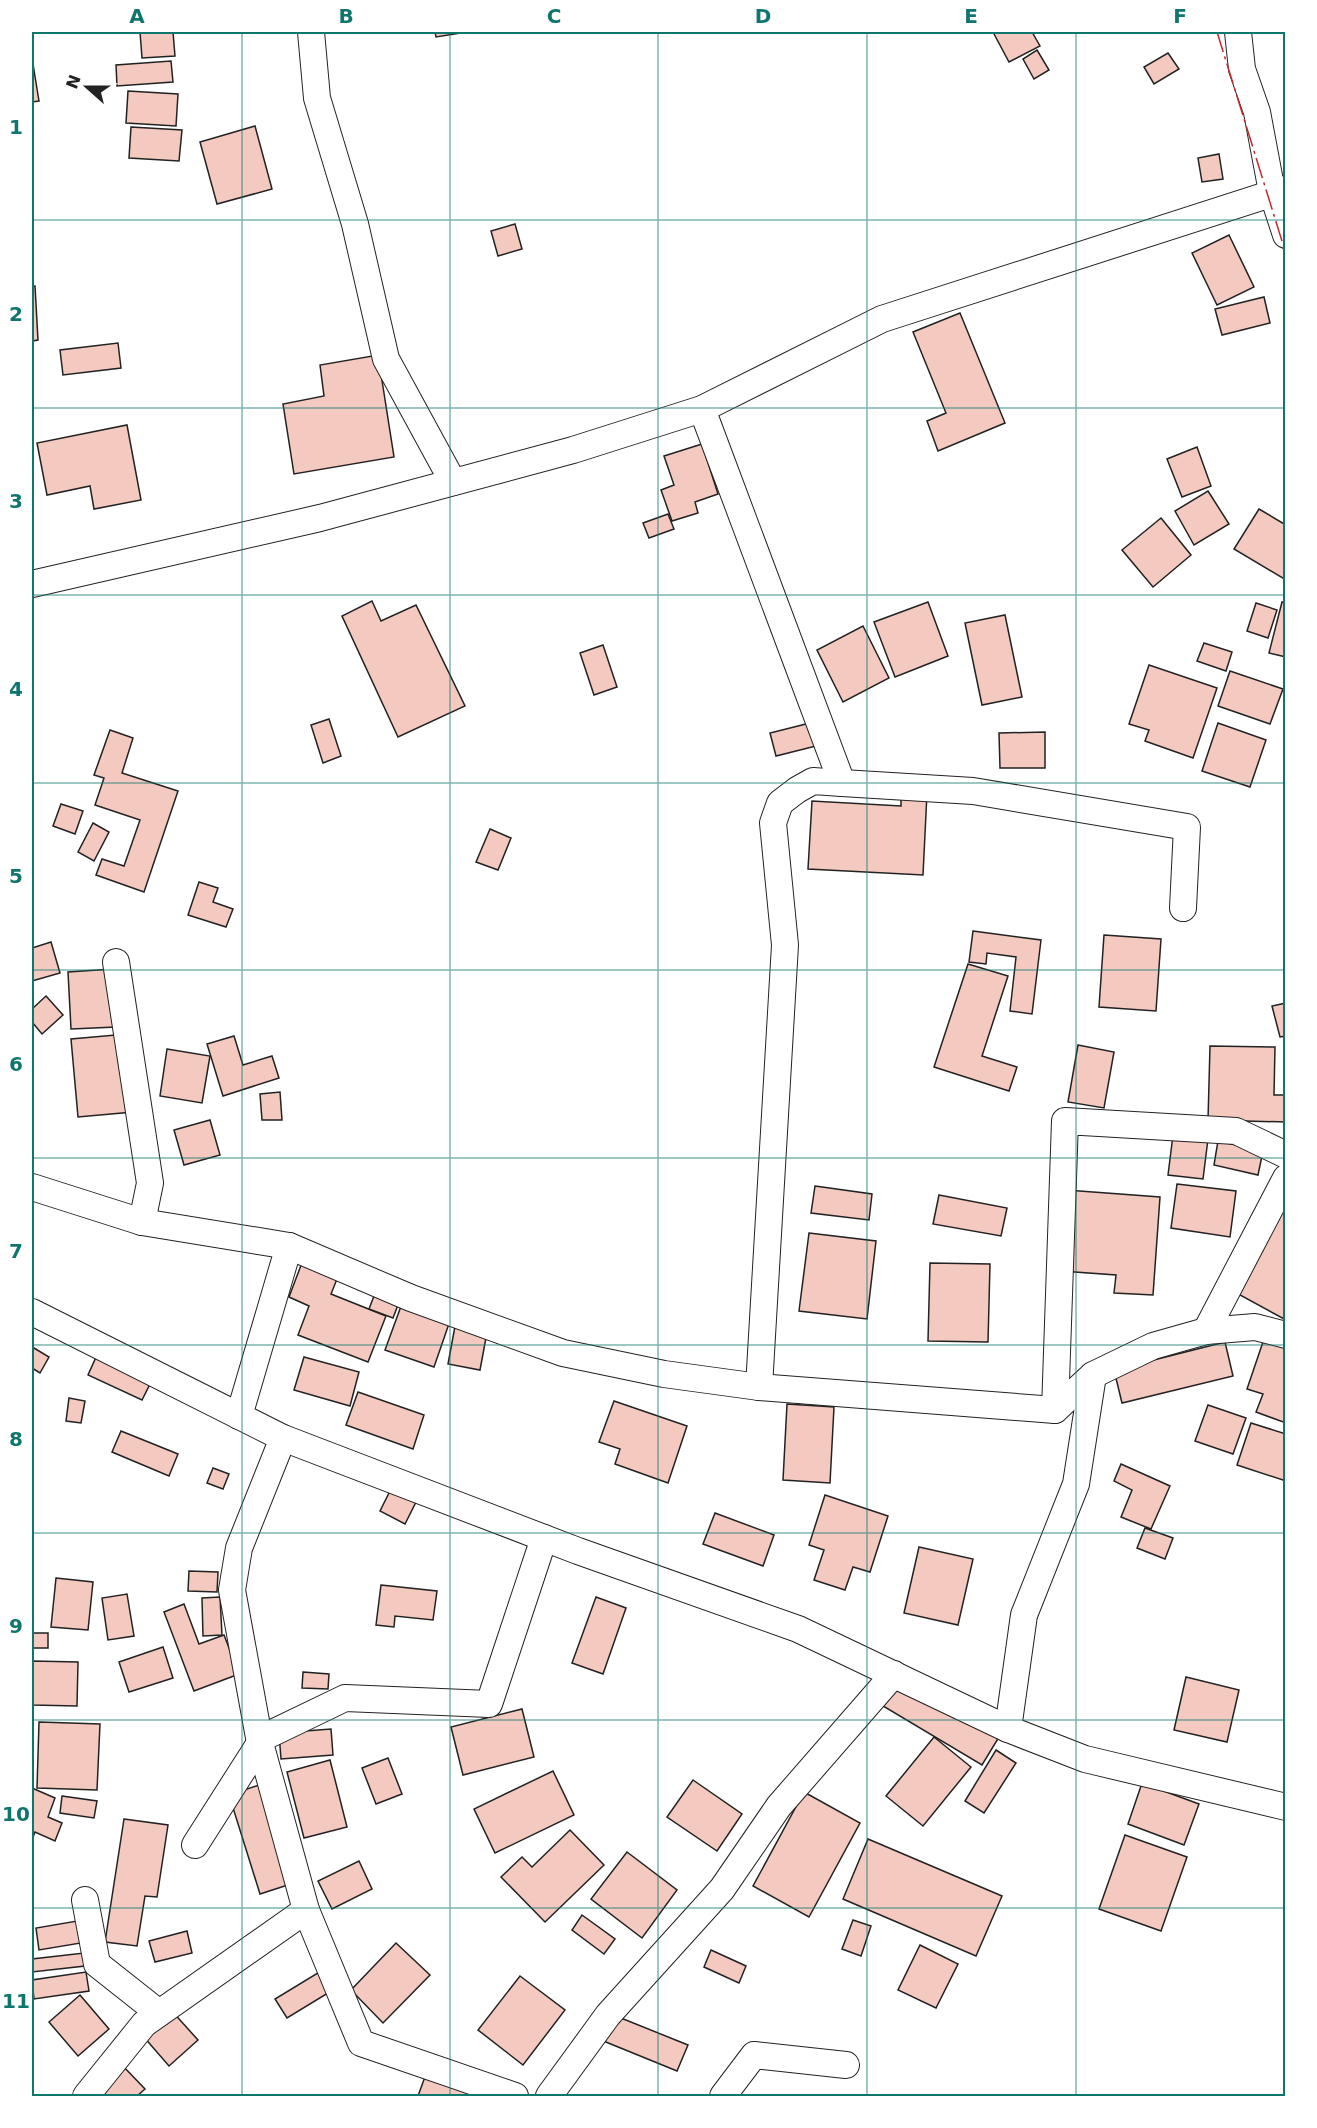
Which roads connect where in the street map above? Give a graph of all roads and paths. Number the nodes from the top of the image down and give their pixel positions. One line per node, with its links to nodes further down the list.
1 (311, 32): 6 (street)
2 (1238, 32): 3 (street)
3 (1279, 191): 4 (street); 5 (street)
4 (1286, 235)
5 (702, 409): 6 (street); 8 (street)
6 (453, 482): 7 (street)
7 (32, 584)
8 (842, 783): 9 (street); 20 (street)
9 (1183, 908)
10 (116, 962): 14 (street)
11 (1286, 1155): 21 (street)
12 (1286, 1178): 17 (street)
13 (32, 1186): 14 (street)
14 (142, 1222): 15 (street)
15 (289, 1246): 20 (street); 22 (street)
16 (32, 1312): 22 (street)
17 (1206, 1330): 18 (street); 19 (street)
18 (1286, 1335)
19 (1093, 1375): 21 (street); 26 (street)
20 (759, 1387): 21 (street)
21 (1055, 1410)
22 (239, 1416): 23 (street)
23 (283, 1438): 24 (street); 27 (street)
24 (544, 1538): 25 (street); 27 (street)
25 (894, 1674): 26 (street); 36 (street)
26 (1008, 1729): 28 (street)
27 (260, 1741): 29 (street); 31 (street)
28 (1286, 1807)
29 (195, 1845)
30 (85, 1900): 32 (street)
31 (306, 1910): 32 (street); 35 (street)
32 (159, 2013): 34 (street)
33 (846, 2065): 37 (street)
34 (86, 2097)
35 (515, 2097)
36 (549, 2097)
37 (723, 2097)

